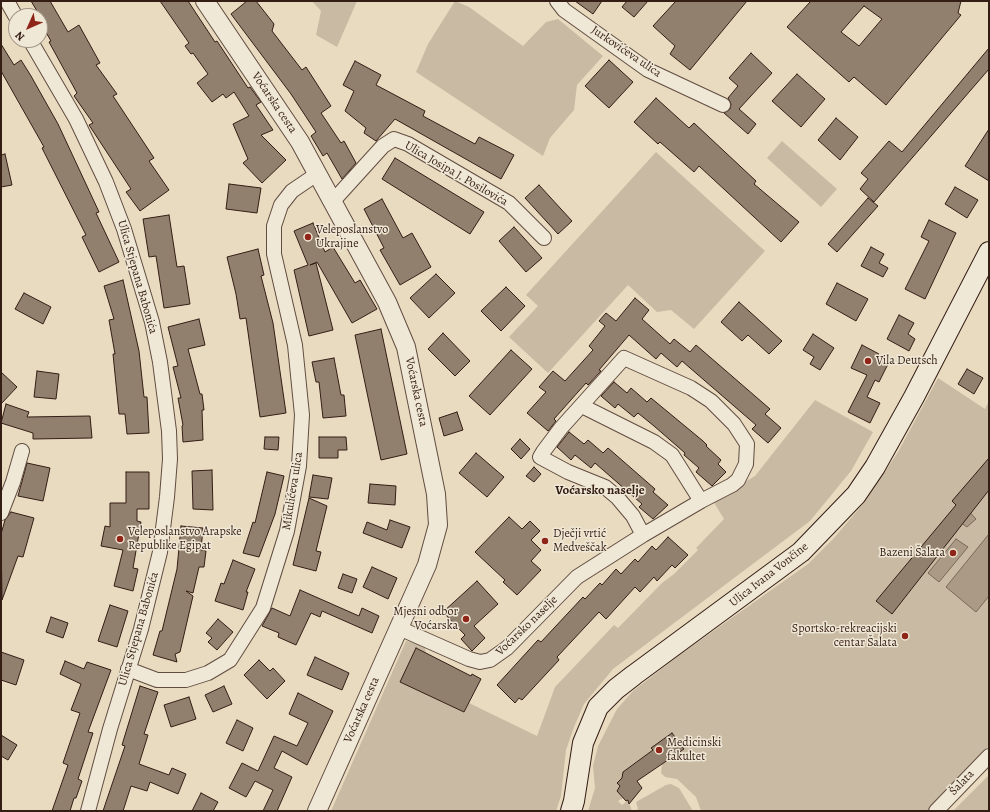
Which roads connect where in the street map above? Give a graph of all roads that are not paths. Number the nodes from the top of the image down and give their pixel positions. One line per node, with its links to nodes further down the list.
1 (206, 1): 5 (street, Voćarska cesta)
2 (557, 1): 4 (street, Jurkovićeva ulica)
3 (35, 48): 15 (street, Ulica Stjepana Babonića)
4 (723, 105)
5 (317, 174): 6 (street, Voćarska cesta); 15 (street, Mikulićeva ulica)
6 (334, 200): 7 (street, Ulica Josipa J. Posilovića); 14 (street, Voćarska cesta)
7 (544, 238)
8 (989, 252): 19 (main road, Ulica Ivana Vončine)
9 (582, 406): 11 (street); 11 (street, Voćarsko naselje); 13 (street, Voćarsko naselje)
10 (22, 451): 12 (street)
11 (701, 500): 13 (street, Voćarsko naselje)
12 (1, 513)
13 (643, 535): 14 (street, Voćarsko naselje)
14 (399, 628): 18 (street, Voćarska cesta)
15 (128, 669): 17 (street, Ulica Stjepana Babonića)
16 (989, 756): 20 (street, Šalata)
17 (88, 811)
18 (317, 811)
19 (571, 811)
20 (936, 811)

